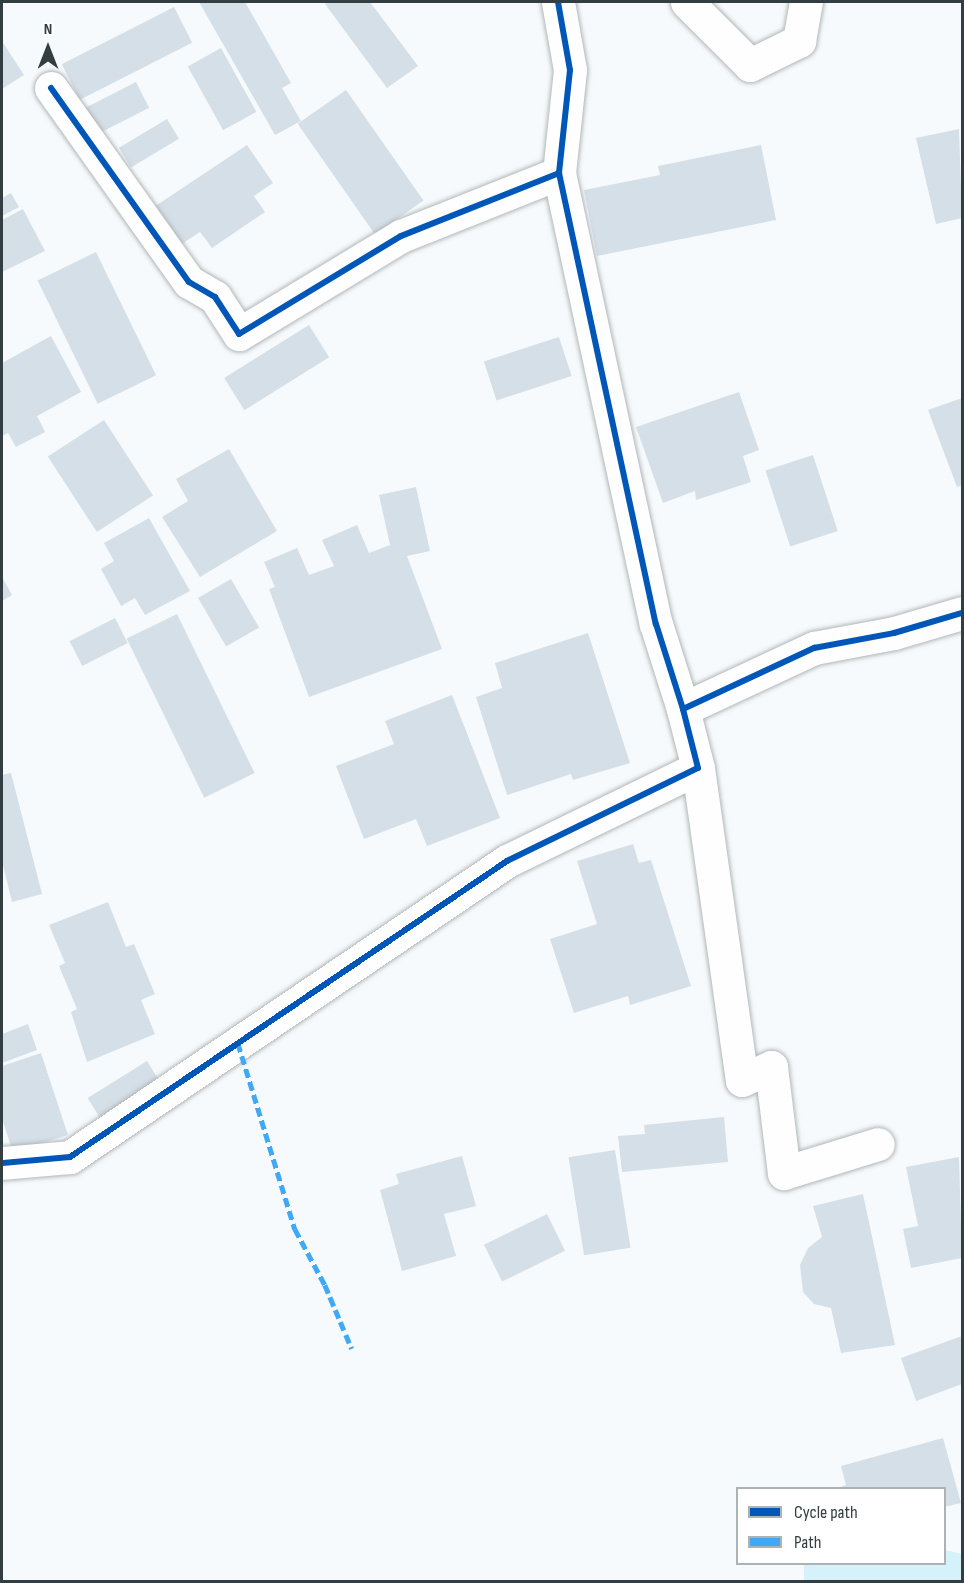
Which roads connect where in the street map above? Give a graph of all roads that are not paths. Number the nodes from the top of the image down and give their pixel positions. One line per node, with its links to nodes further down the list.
1 (558, 2): 5 (street)
2 (687, 2): 3 (street)
3 (807, 2)
4 (51, 87): 5 (street)
5 (559, 173): 7 (street)
6 (963, 613): 7 (street)
7 (682, 709): 8 (street)
8 (698, 768): 9 (street); 10 (street)
9 (878, 1144)
10 (2, 1162)

